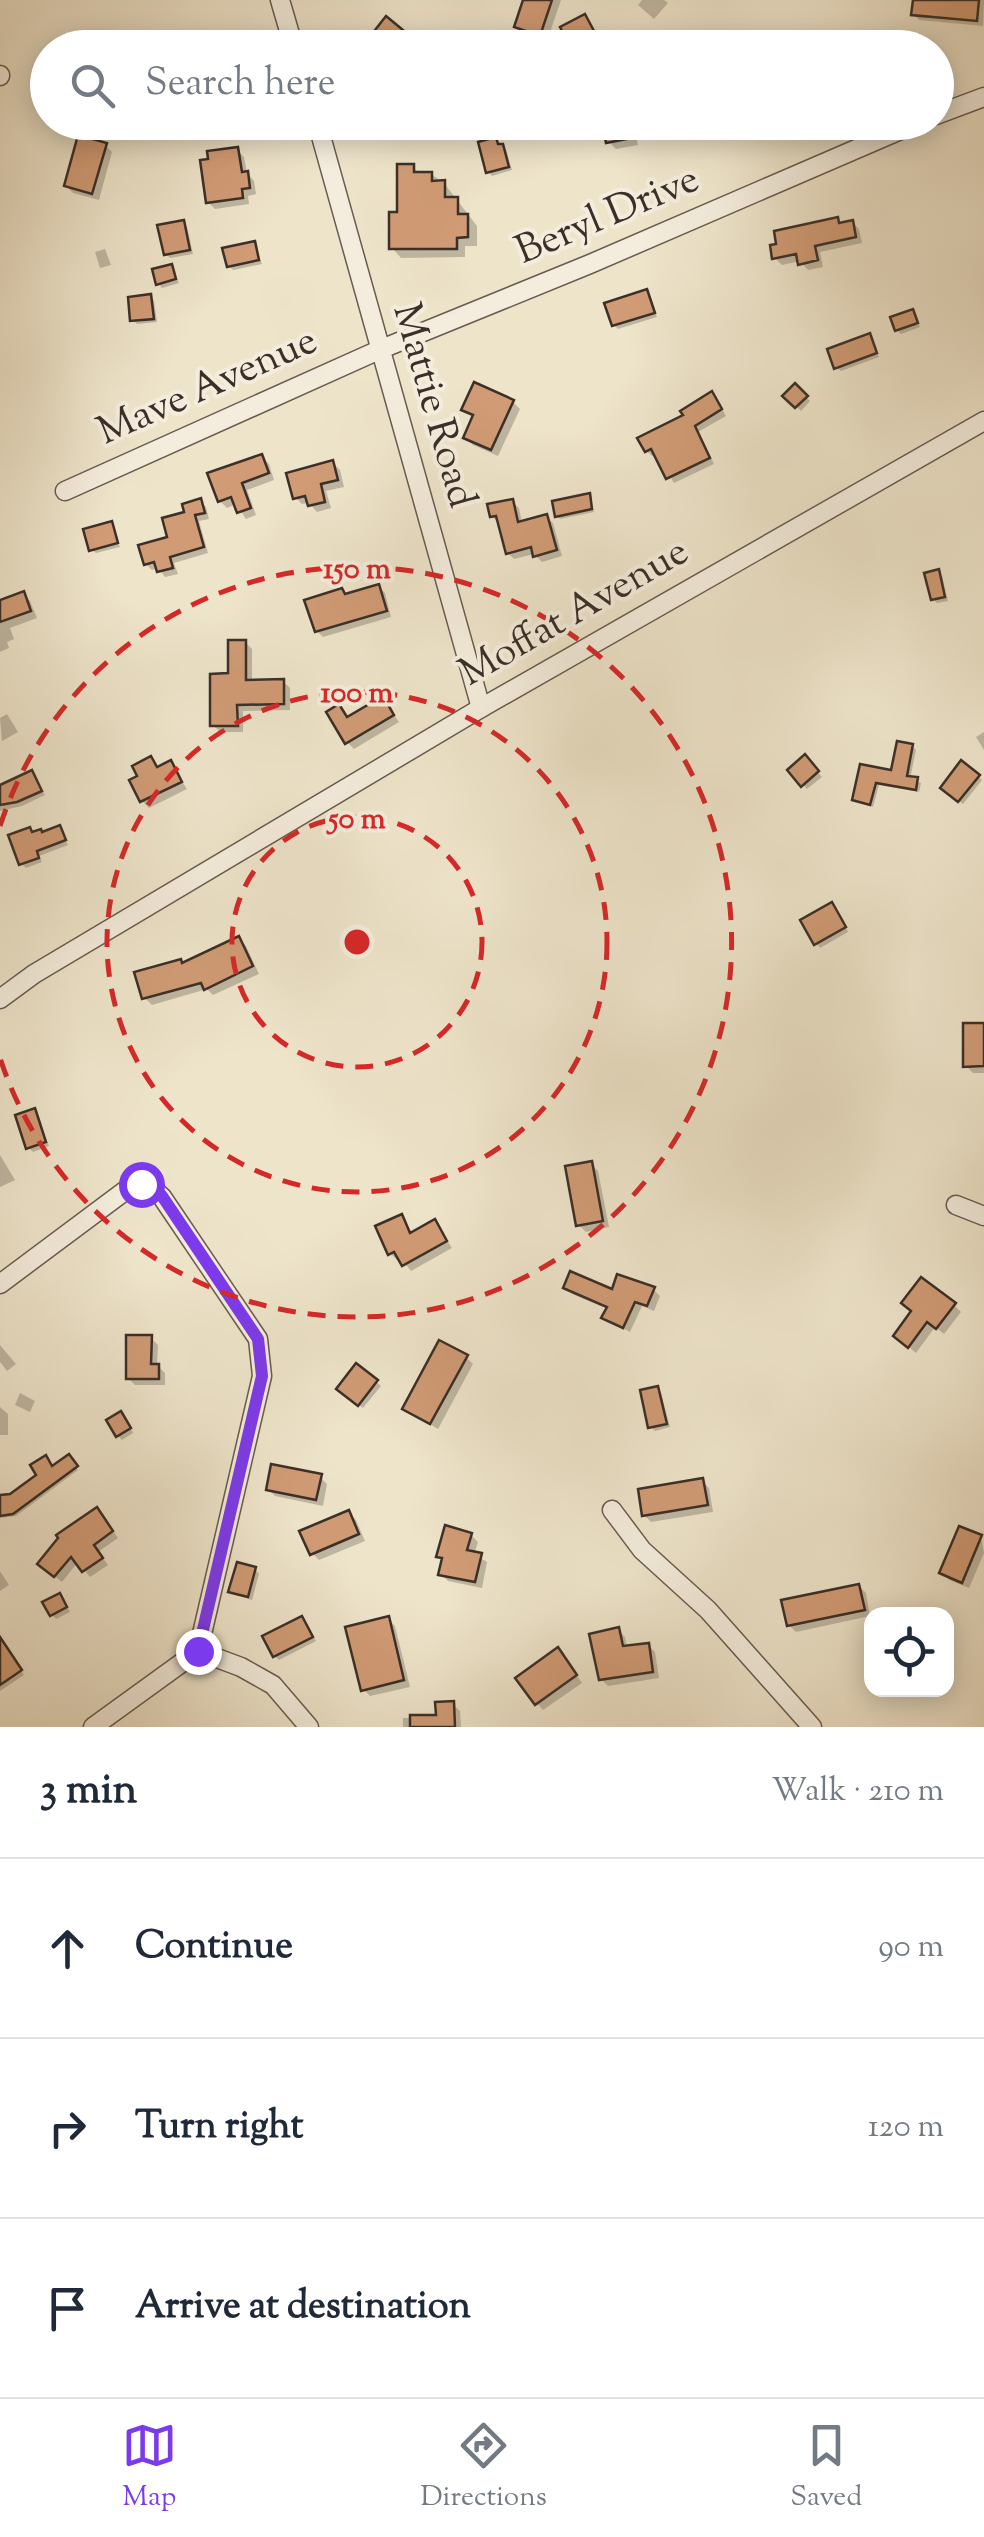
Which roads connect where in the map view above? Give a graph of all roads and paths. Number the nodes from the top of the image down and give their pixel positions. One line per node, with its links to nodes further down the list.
1 (280, 0): 2 (street)
2 (289, 30)
3 (984, 97): 4 (street)
4 (954, 108)
5 (322, 140): 7 (street, Mattie Road)
6 (876, 140): 7 (street, Beryl Drive)
7 (380, 350): 9 (street, Mave Avenue); 10 (street, Mattie Road)
8 (984, 421): 10 (street, Moffat Avenue)
9 (65, 491)
10 (481, 708): 11 (street, Moffat Avenue)
11 (0, 999)
12 (956, 1204): 13 (street)
13 (984, 1216)
14 (0, 1284): 16 (street)
15 (612, 1510): 19 (street)
16 (198, 1651): 17 (street); 18 (street)
17 (93, 1727)
18 (308, 1727)
19 (812, 1727)

